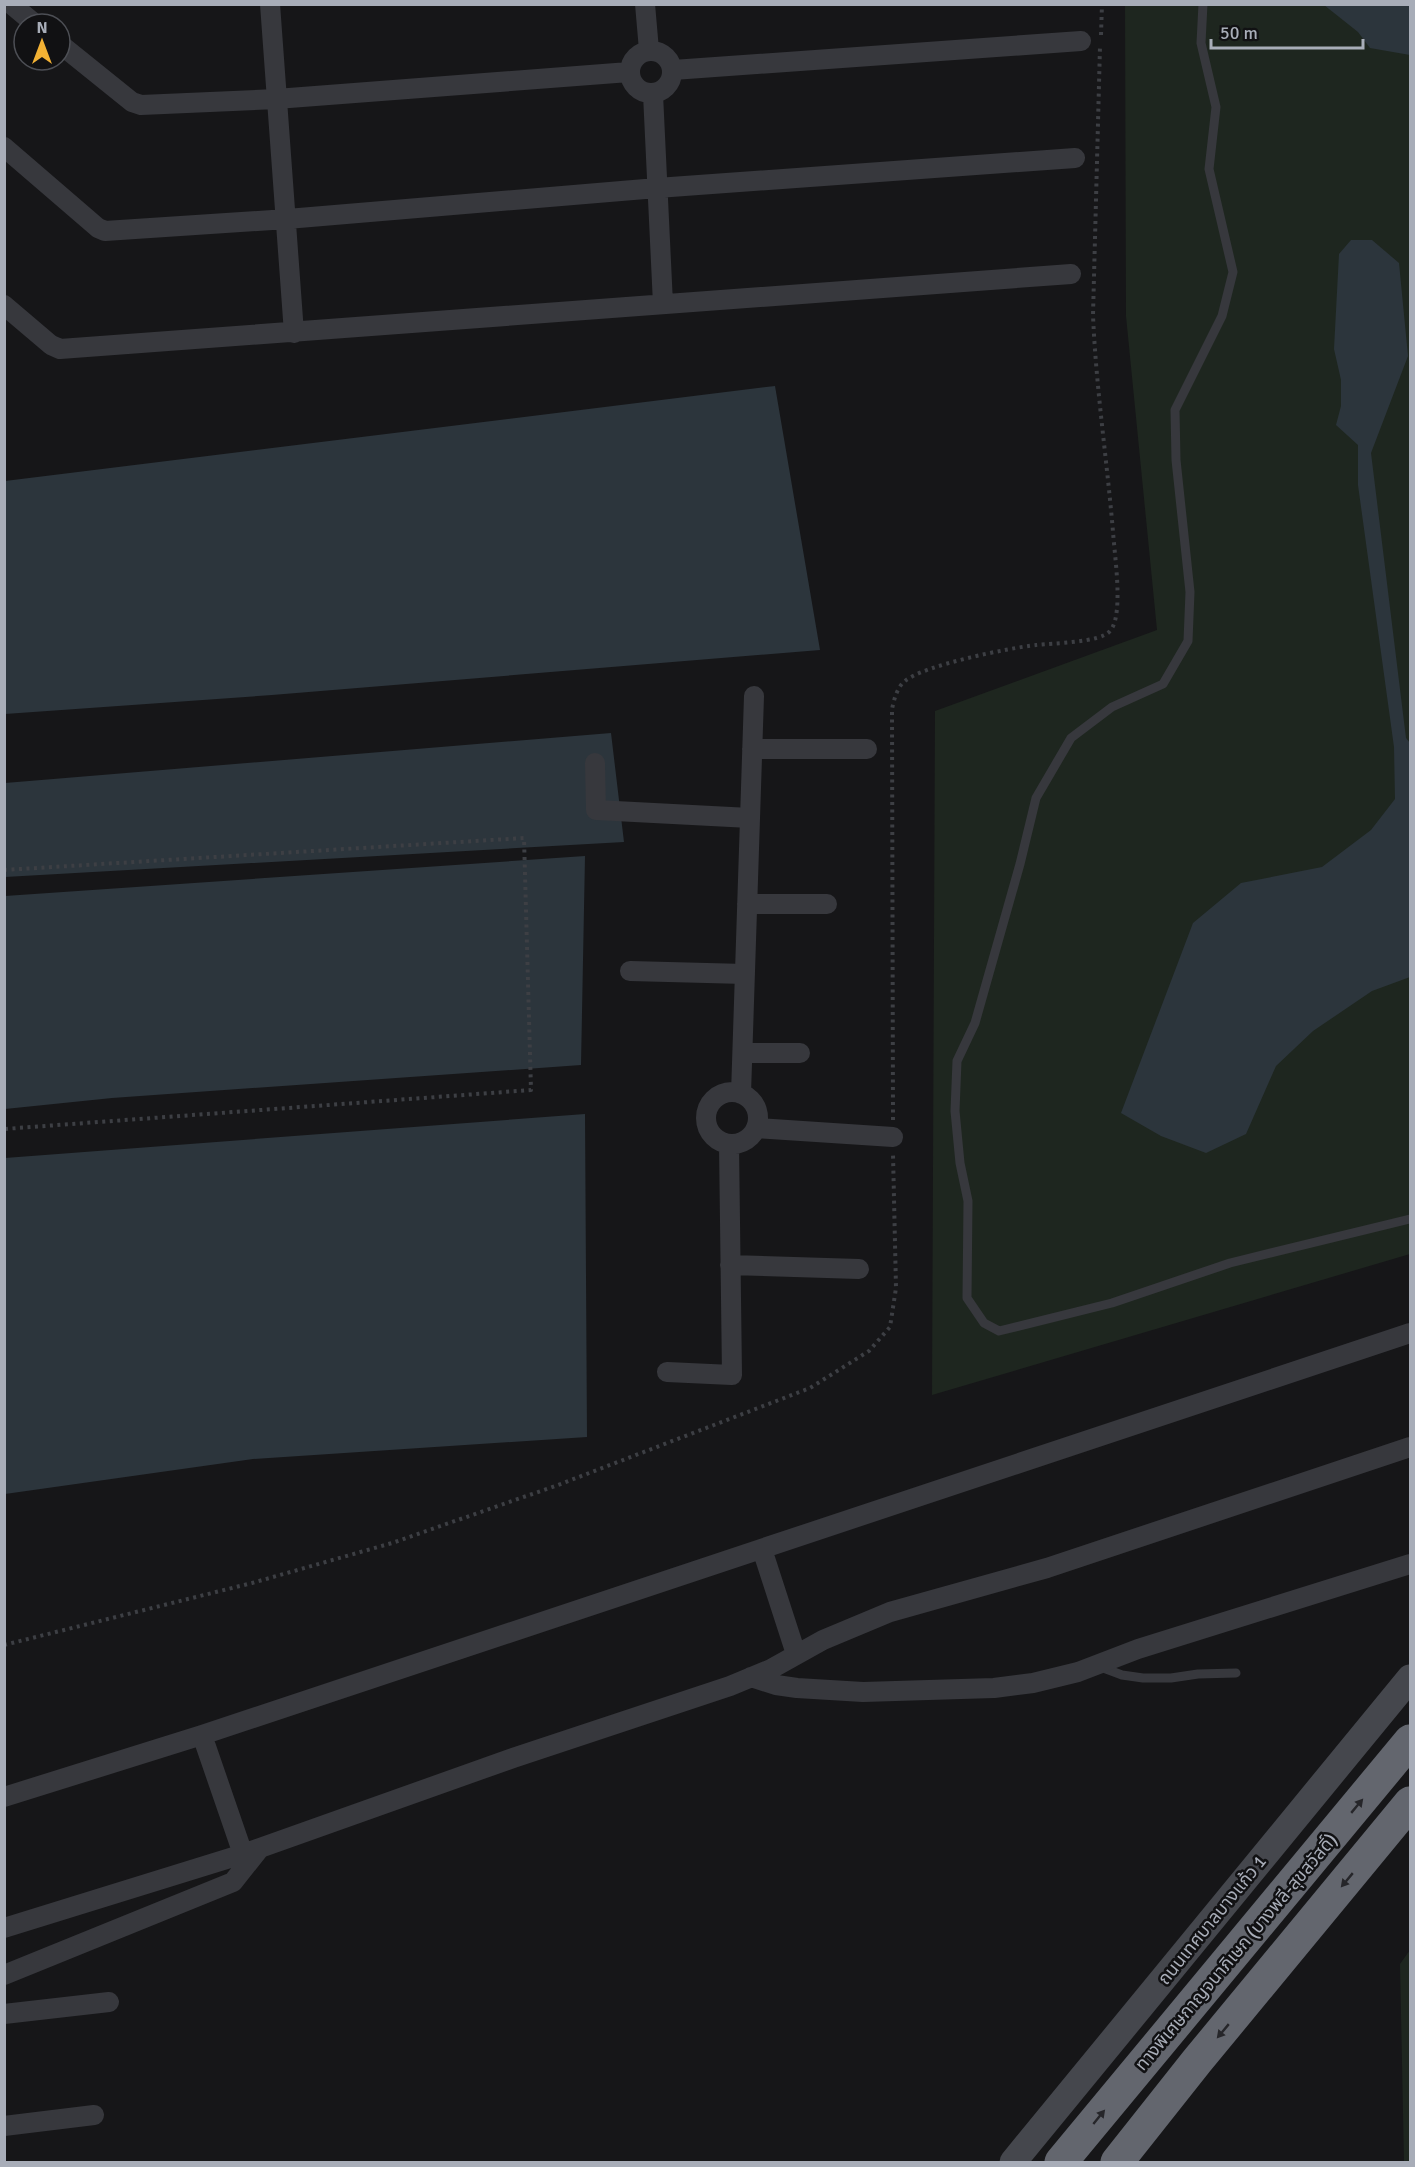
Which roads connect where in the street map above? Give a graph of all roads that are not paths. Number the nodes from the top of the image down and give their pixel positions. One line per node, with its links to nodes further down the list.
1 (270, 4): 10 (street)
2 (645, 4): 5 (street)
3 (1203, 4): 34 (lane)
4 (1080, 41): 7 (street)
5 (649, 50): 7 (street); 8 (street)
6 (72, 54): 10 (street)
7 (673, 70): 9 (street)
8 (629, 72): 9 (street); 10 (street)
9 (653, 94): 13 (street)
10 (276, 99): 14 (street)
11 (4, 147): 14 (street)
12 (1075, 158): 13 (street)
13 (657, 188): 14 (street); 17 (street)
14 (287, 219): 18 (street)
15 (1071, 274): 17 (street)
16 (4, 304): 18 (street)
17 (663, 304): 18 (street)
18 (294, 333)
19 (754, 696): 20 (street)
20 (752, 749): 21 (street); 23 (street)
21 (867, 749)
22 (596, 763): 23 (street)
23 (750, 818): 24 (street)
24 (747, 904): 25 (street); 27 (street)
25 (827, 904)
26 (630, 971): 27 (street)
27 (745, 974): 28 (street)
28 (742, 1053): 29 (street); 30 (street)
29 (801, 1053)
30 (741, 1094): 31 (street); 33 (street)
31 (756, 1128): 32 (street); 33 (street)
32 (893, 1137)
33 (729, 1144): 35 (street)
34 (1410, 1219)
35 (730, 1265): 36 (street); 38 (street)
36 (859, 1269)
37 (1410, 1333): 40 (street)
38 (667, 1372)
39 (1410, 1447): 42 (street)
40 (762, 1549): 42 (street); 47 (street)
41 (1410, 1564): 43 (street)
42 (796, 1654): 45 (street)
43 (1096, 1665): 44 (lane); 45 (street)
44 (1236, 1673)
45 (751, 1677): 51 (street)
46 (1410, 1678): 58 (main road, ถนนเทศบาลบางแก้ว 1)
47 (202, 1735): 49 (street); 51 (street)
48 (1410, 1741): 59 (highway, ทางพิเศษกาญจนาภิเษก (บางพลี-สุขสวัสดิ์), one-way to 48)
49 (4, 1797)
50 (1410, 1803): 60 (highway, one-way to 60)
51 (251, 1851): 52 (street); 53 (street)
52 (4, 1928)
53 (4, 1975)
54 (109, 2002): 55 (street)
55 (4, 2014)
56 (94, 2115): 57 (street)
57 (4, 2126)
58 (1013, 2163)
59 (1062, 2163)
60 (1117, 2163)

